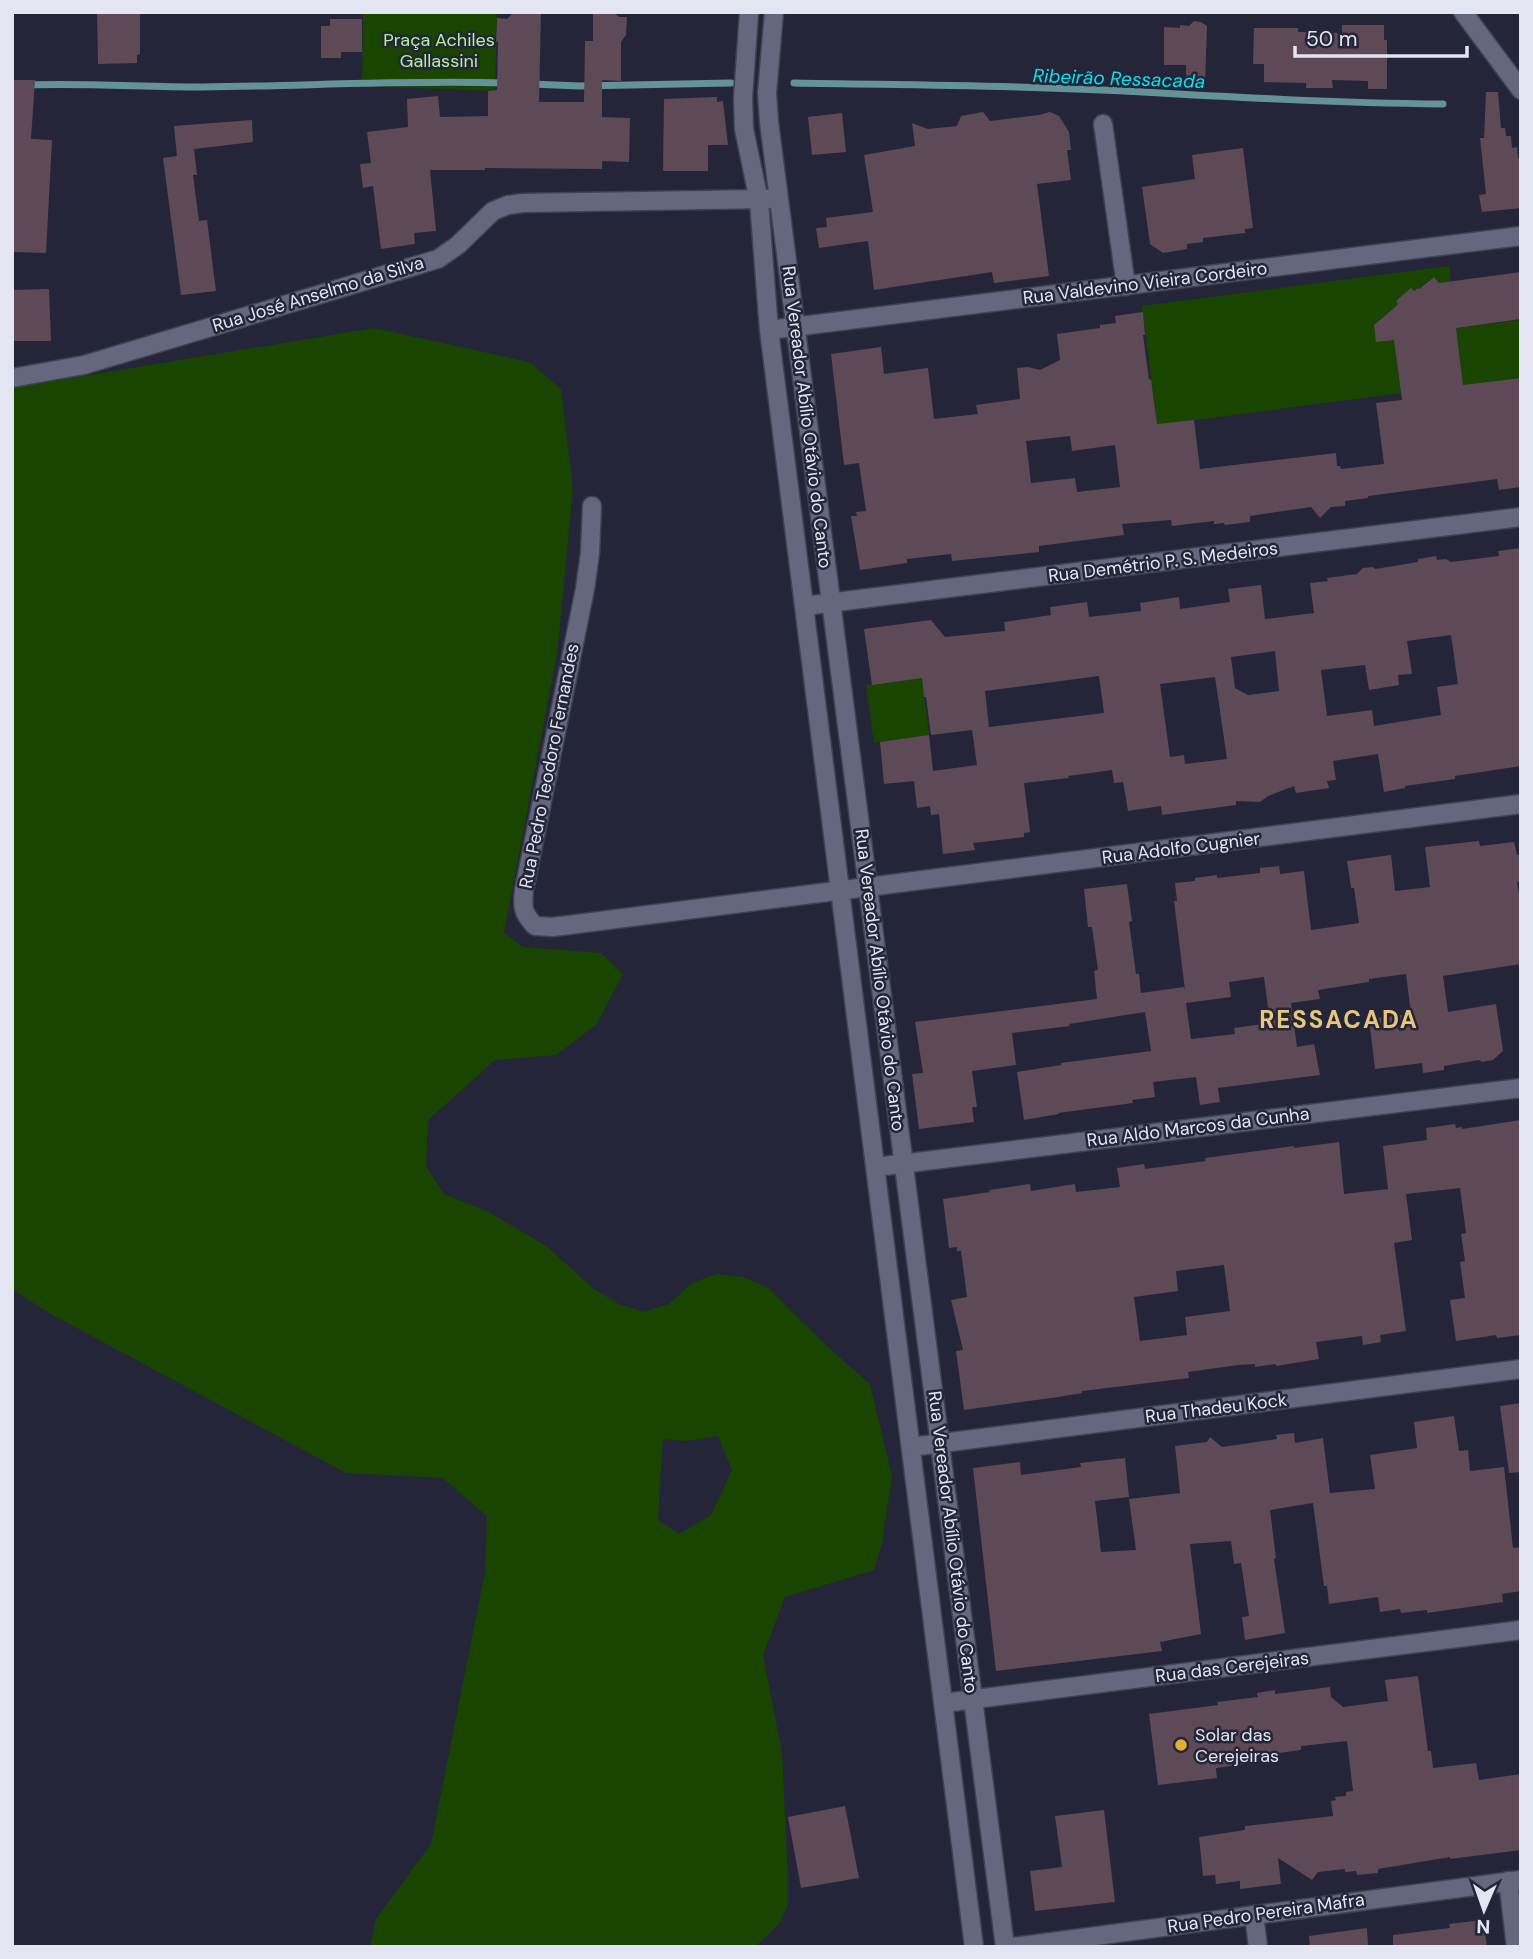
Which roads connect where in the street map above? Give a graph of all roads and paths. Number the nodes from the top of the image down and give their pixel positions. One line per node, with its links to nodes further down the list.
1 (749, 12): 7 (street, Rua Vereador Abílio Otávio do Canto)
2 (774, 12): 6 (street, Rua Vereador Abílio Otávio do Canto)
3 (1463, 12): 4 (street)
4 (1521, 90)
5 (1103, 124): 9 (street)
6 (779, 198): 7 (street, Rua José Anselmo da Silva); 10 (street, Rua Vereador Abílio Otávio do Canto)
7 (759, 201): 11 (street, Rua Vereador Abílio Otávio do Canto); 12 (street, Rua José Anselmo da Silva)
8 (1521, 236): 9 (street, Rua Valdevino Vieira Cordeiro)
9 (1126, 286): 10 (street, Rua Valdevino Vieira Cordeiro)
10 (796, 327): 11 (street, Rua Valdevino Vieira Cordeiro); 15 (street, Rua Vereador Abílio Otávio do Canto)
11 (769, 330): 16 (street, Rua Vereador Abílio Otávio do Canto)
12 (12, 377)
13 (592, 506): 19 (street, Rua Pedro Teodoro Fernandes)
14 (1521, 517): 15 (street, Rua Demétrio P. S. Medeiros)
15 (831, 603): 16 (street, Rua Demétrio P. S. Medeiros); 18 (street, Rua Vereador Abílio Otávio do Canto)
16 (804, 606): 19 (street, Rua Vereador Abílio Otávio do Canto)
17 (1521, 804): 18 (street, Rua Adolfo Cugnier)
18 (868, 888): 19 (street, Rua Adolfo Cugnier); 21 (street, Rua Vereador Abílio Otávio do Canto)
19 (841, 891): 22 (street, Rua Vereador Abílio Otávio do Canto)
20 (1521, 1088): 21 (street, Rua Aldo Marcos da Cunha)
21 (904, 1163): 22 (street, Rua Aldo Marcos da Cunha); 24 (street, Rua Vereador Abílio Otávio do Canto)
22 (876, 1167): 25 (street, Rua Vereador Abílio Otávio do Canto)
23 (1521, 1369): 24 (street, Rua Thadeu Kock)
24 (940, 1444): 25 (street, Rua Thadeu Kock); 27 (street, Rua Vereador Abílio Otávio do Canto)
25 (911, 1447): 28 (street, Rua Vereador Abílio Otávio do Canto)
26 (1521, 1630): 27 (street, Rua das Cerejeiras)
27 (973, 1700): 28 (street, Rua das Cerejeiras); 32 (street, Rua Vereador Abílio Otávio do Canto)
28 (944, 1703): 31 (street, Rua Vereador Abílio Otávio do Canto)
29 (1514, 1880): 30 (street, Rua Pedro Pereira Mafra); 35 (street)
30 (1254, 1915): 33 (street, Rua Pedro Pereira Mafra); 34 (street)
31 (974, 1947)
32 (1005, 1947)
33 (1012, 1947)
34 (1258, 1947)
35 (1516, 1947)

